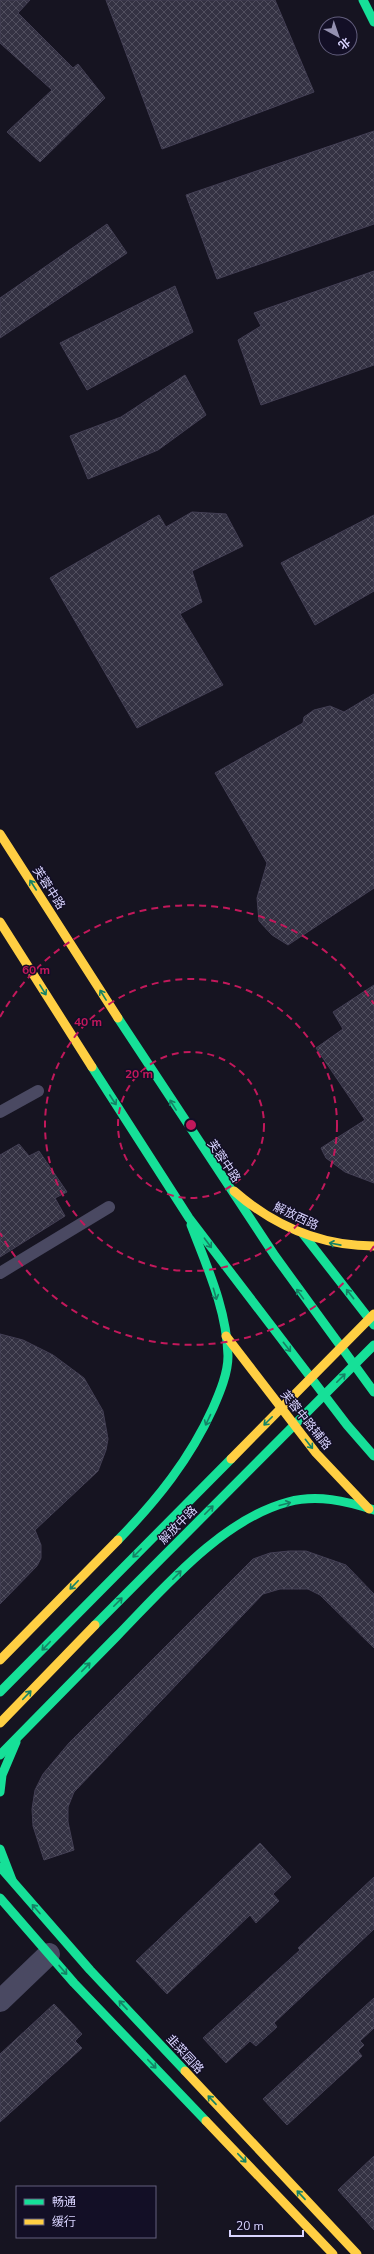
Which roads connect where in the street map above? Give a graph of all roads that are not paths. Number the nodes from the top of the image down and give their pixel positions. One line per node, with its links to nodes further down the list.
1 (363, 0): 2 (main road)
2 (374, 22)
3 (0, 834): 7 (main road, 芙蓉中路, one-way to 3)
4 (0, 922): 9 (main road, one-way to 9)
5 (38, 1091): 6 (lane)
6 (0, 1112)
7 (220, 1177): 10 (main road, 解放西路); 17 (main road, 芙蓉中路, one-way to 7)
8 (109, 1207): 12 (lane)
9 (189, 1218): 15 (main road, one-way to 15); 18 (main road, one-way to 18)
10 (303, 1234): 11 (main road, 解放西路, one-way to 10); 14 (main road, one-way to 10)
11 (374, 1246)
12 (0, 1273)
13 (374, 1314): 21 (main road, 解放中路, one-way to 21)
14 (374, 1325)
15 (226, 1336): 19 (main road, 芙蓉中路辅路, one-way to 19); 20 (main road, one-way to 20)
16 (374, 1345): 22 (main road, 解放中路, one-way to 16)
17 (374, 1392)
18 (374, 1456)
19 (372, 1511): 23 (main road, one-way to 19)
20 (0, 1660)
21 (0, 1692)
22 (0, 1723)
23 (19, 1735): 24 (main road); 25 (main road)
24 (0, 1755)
25 (0, 1792)
26 (0, 1849): 28 (main road)
27 (0, 1867): 28 (main road, 韭菜园路)
28 (13, 1883): 33 (main road, 韭菜园路, one-way to 28)
29 (0, 1898): 30 (main road)
30 (49, 1954): 31 (street); 32 (main road, one-way to 32)
31 (0, 2001)
32 (333, 2254)
33 (357, 2254)

